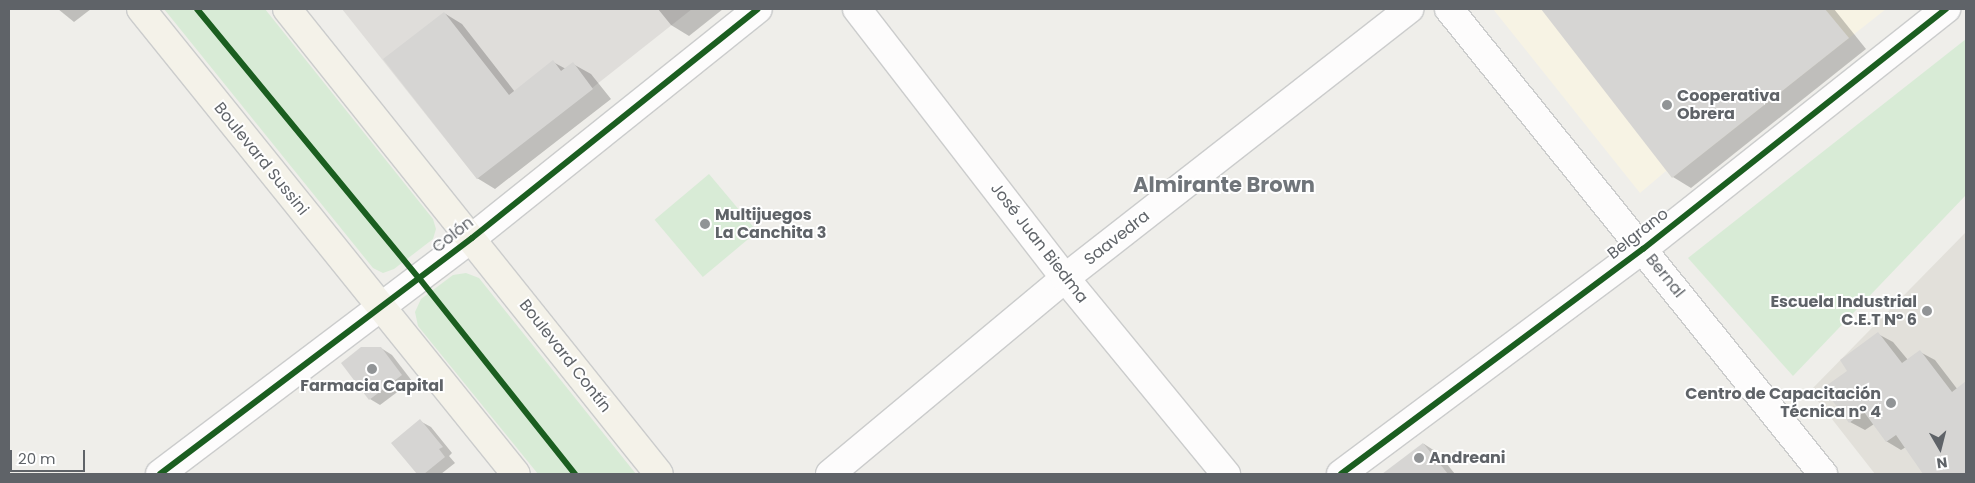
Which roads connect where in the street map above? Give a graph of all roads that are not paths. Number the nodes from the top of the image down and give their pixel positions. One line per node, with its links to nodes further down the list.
1 (141, 9): 11 (main road, Boulevard Sussini)
2 (287, 9): 8 (main road)
3 (758, 9): 8 (street, Colón)
4 (858, 9): 10 (street, José Juan Biedma)
5 (1409, 9): 10 (street, Saavedra)
6 (1449, 9): 9 (street, Bernal)
7 (1946, 9): 9 (street, Belgrano)
8 (472, 238): 11 (street, Colón); 14 (main road, Boulevard Contín)
9 (1643, 249): 17 (street, Belgrano); 18 (street, Bernal)
10 (1065, 278): 15 (street, Saavedra); 16 (street, José Juan Biedma)
11 (380, 308): 12 (street, Colón); 13 (main road)
12 (160, 474)
13 (516, 474)
14 (659, 474)
15 (830, 474)
16 (1226, 474)
17 (1341, 474)
18 (1823, 474)

